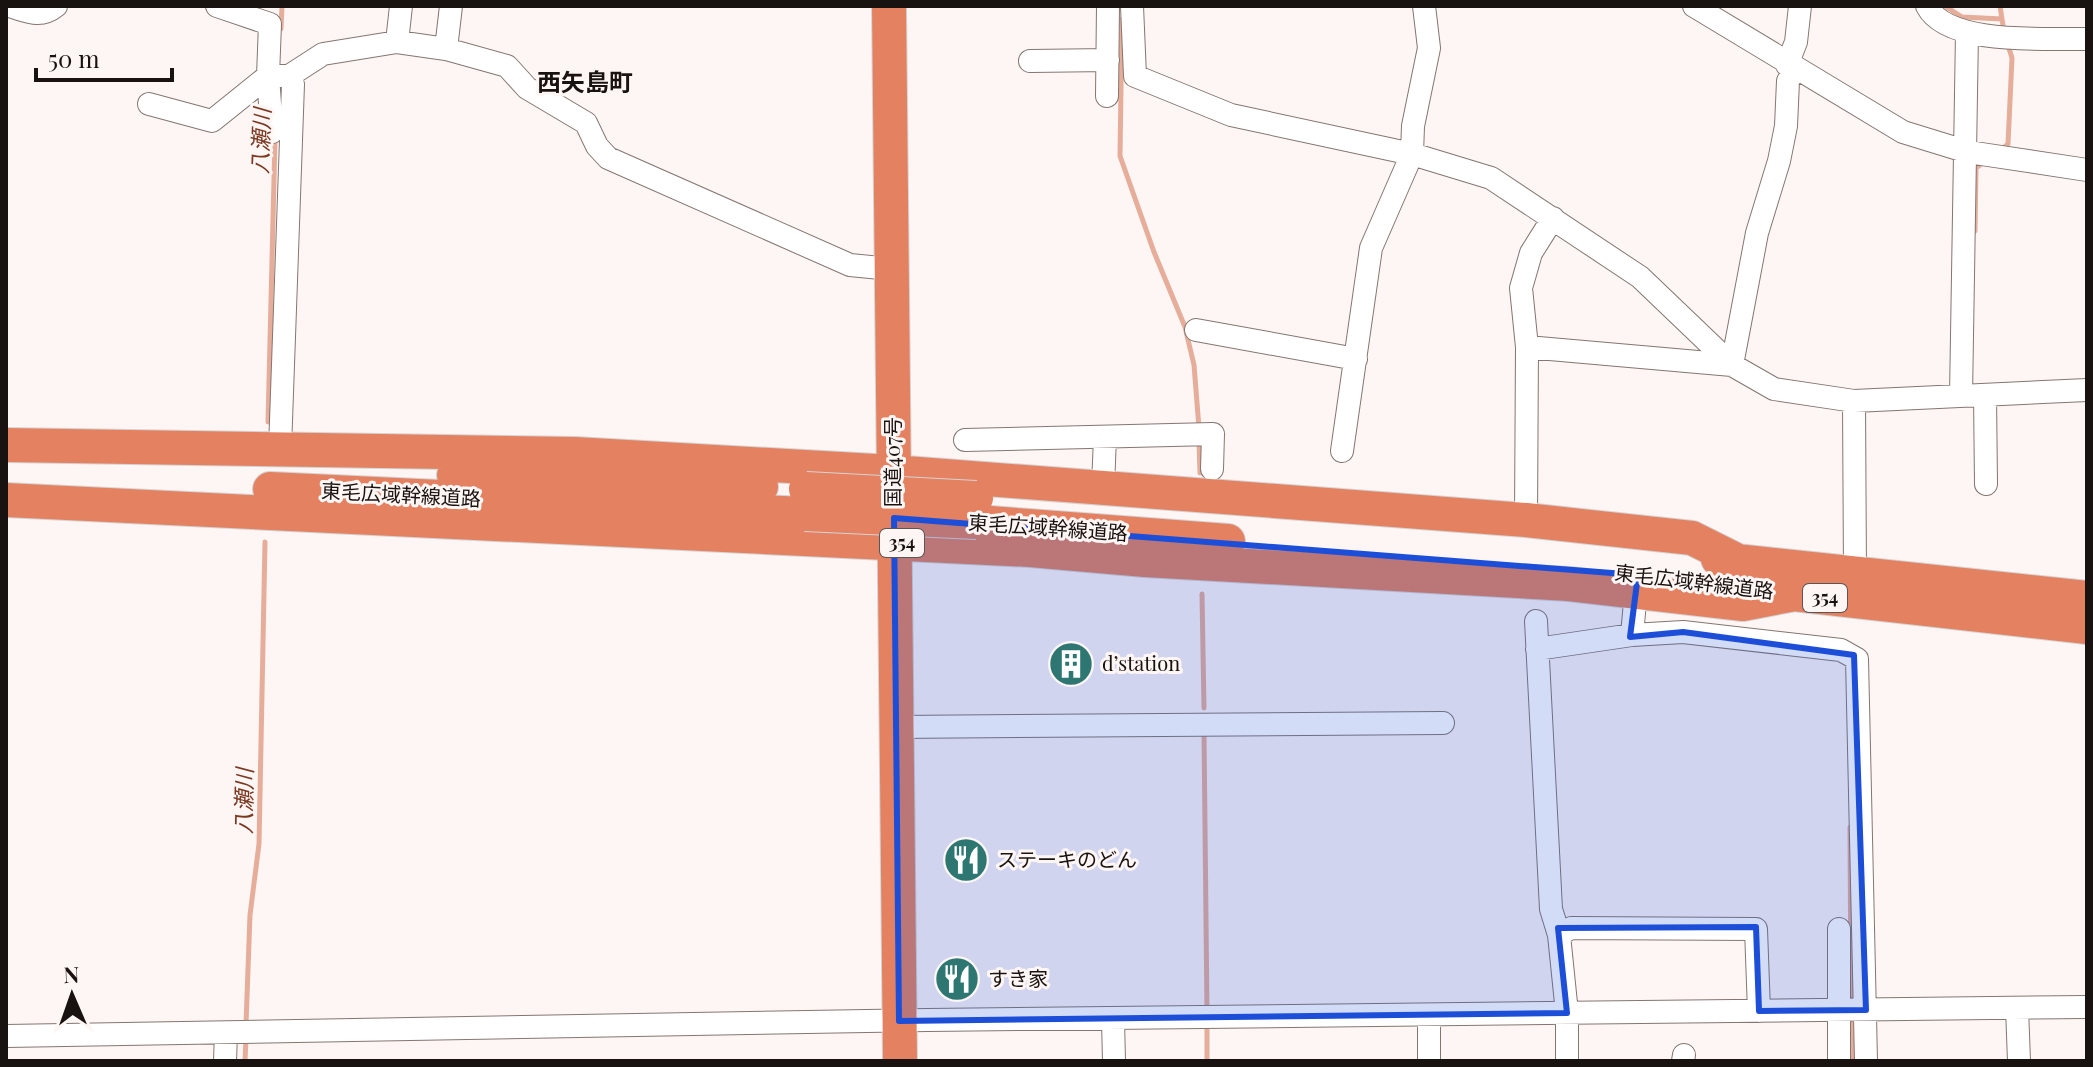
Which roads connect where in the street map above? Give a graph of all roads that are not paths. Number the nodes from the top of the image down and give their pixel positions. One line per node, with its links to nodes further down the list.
1 (9, 6): 2 (street)
2 (56, 6)
3 (217, 6): 20 (street)
4 (401, 6): 15 (street)
5 (451, 6): 16 (street)
6 (889, 6): 28 (highway, 国道407号)
7 (1108, 6): 17 (street)
8 (1132, 6): 25 (street)
9 (1424, 6): 25 (street)
10 (1694, 6): 19 (street)
11 (1800, 6): 19 (street)
12 (1927, 6): 13 (street)
13 (1967, 33): 14 (street); 24 (street)
14 (2087, 39)
15 (397, 42): 16 (street); 20 (street)
16 (446, 49): 28 (street)
17 (1108, 60): 18 (street); 21 (street)
18 (1030, 61)
19 (1791, 67): 24 (street); 32 (street)
20 (277, 76): 22 (street); 23 (street); 40 (street)
21 (1107, 96)
22 (149, 104)
23 (272, 132)
24 (1968, 152): 26 (street); 35 (street)
25 (1412, 154): 27 (street); 31 (street)
26 (2087, 170)
27 (1553, 218): 30 (street); 32 (street)
28 (891, 269): 44 (highway, 国道407号)
29 (1196, 330): 31 (street)
30 (1527, 347): 32 (street); 51 (street)
31 (1356, 359): 41 (street)
32 (1732, 365): 36 (street)
33 (2087, 390): 34 (street)
34 (1985, 395): 35 (street); 46 (street)
35 (1961, 396): 36 (street)
36 (1854, 401): 54 (street)
37 (1105, 437): 38 (street); 43 (street); 47 (street)
38 (965, 440)
39 (6, 445): 40 (highway, 354)
40 (280, 449): 44 (highway, 354)
41 (1342, 451)
42 (6, 460): 49 (highway, 東毛広域幹線道路 / 354)
43 (1212, 469)
44 (893, 472): 47 (highway, 354); 52 (highway, 国道407号)
45 (6, 483): 49 (highway, 東毛広域幹線道路 / 354)
46 (1986, 484)
47 (1103, 487): 51 (highway, 354)
48 (6, 500): 52 (highway, 354)
49 (805, 501): 50 (highway, 東毛広域幹線道路 / 354, bridge)
50 (977, 510): 53 (highway, 東毛広域幹線道路 / 354); 55 (highway, 東毛広域幹線道路 / 354)
51 (1526, 520): 53 (highway, 354)
52 (894, 542): 55 (highway, 354); 62 (highway, 国道407号)
53 (1738, 561): 54 (highway, 東毛広域幹線道路 / 354)
54 (1855, 574): 56 (highway, 東毛広域幹線道路 / 354)
55 (1637, 583): 58 (highway, 東毛広域幹線道路 / 354); 59 (street)
56 (2087, 598)
57 (1536, 621): 60 (street)
58 (2087, 627)
59 (1632, 635): 60 (street); 68 (street)
60 (1537, 649): 64 (street)
61 (1443, 723): 62 (street)
62 (895, 727): 73 (highway, 国道407号)
63 (1839, 929): 67 (street)
64 (1559, 935): 69 (street); 70 (street)
65 (2087, 1007): 66 (street)
66 (2017, 1008): 68 (street); 83 (street)
67 (1838, 1010): 68 (street); 69 (street); 81 (street)
68 (1866, 1010): 82 (street)
69 (1759, 1011): 70 (street)
70 (1567, 1013): 71 (street); 80 (street)
71 (1429, 1016): 72 (street); 79 (street)
72 (1113, 1020): 73 (street); 78 (street)
73 (899, 1021): 74 (street); 77 (highway, 国道407号)
74 (232, 1033): 75 (street); 76 (street)
75 (6, 1036)
76 (225, 1061)
77 (900, 1061)
78 (1114, 1061)
79 (1429, 1061)
80 (1567, 1061)
81 (1839, 1061)
82 (1866, 1061)
83 (2019, 1061)

